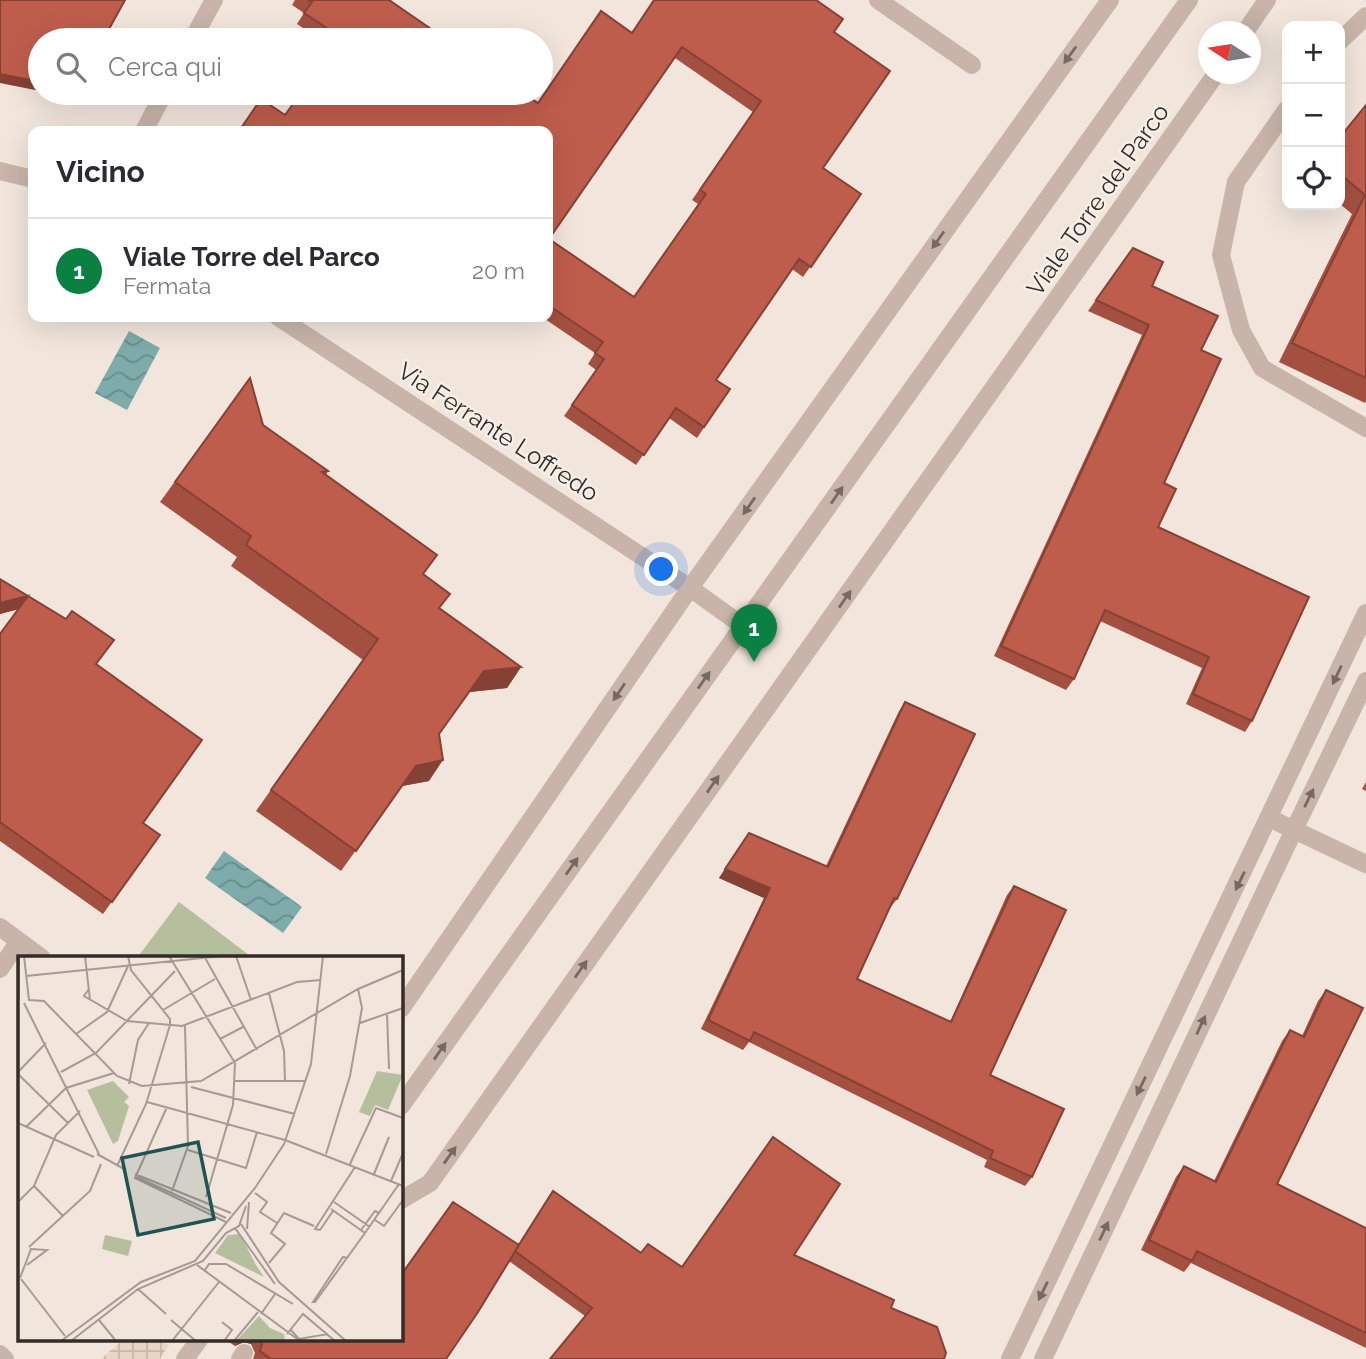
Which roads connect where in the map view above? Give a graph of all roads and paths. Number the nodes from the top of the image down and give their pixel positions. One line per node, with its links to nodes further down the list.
1 (214, 0): 8 (street)
2 (878, 0): 10 (street)
3 (1110, 0): 19 (street, one-way to 19)
4 (1189, 0): 21 (street, Viale Torre del Parco, one-way to 4)
5 (1267, 0): 7 (street)
6 (1366, 16): 9 (street)
7 (1253, 21)
8 (199, 28)
9 (1345, 36)
10 (972, 65)
11 (1209, 84): 32 (street, Viale Torre del Parco, one-way to 11)
12 (158, 105): 14 (street)
13 (1282, 116): 18 (street)
14 (147, 126)
15 (0, 171): 16 (street)
16 (28, 178)
17 (286, 322): 19 (street, Via Ferrante Loffredo)
18 (1366, 428)
19 (690, 588): 21 (street, Via Ferrante Loffredo); 30 (street, one-way to 30)
20 (1366, 614): 23 (street, one-way to 23)
21 (743, 626): 31 (street, Viale Torre del Parco, one-way to 21)
22 (1366, 681): 24 (street, one-way to 22)
23 (1269, 818): 24 (street); 37 (street, one-way to 37)
24 (1294, 830): 25 (street); 38 (street, one-way to 24)
25 (1366, 864)
26 (0, 927): 27 (street)
27 (19, 941): 28 (street); 29 (street)
28 (39, 956)
29 (0, 969)
30 (402, 1008)
31 (402, 1105)
32 (402, 1199)
33 (198, 1342): 36 (street)
34 (0, 1354): 35 (street)
35 (5, 1359)
36 (185, 1359)
37 (1010, 1359)
38 (1043, 1359)

